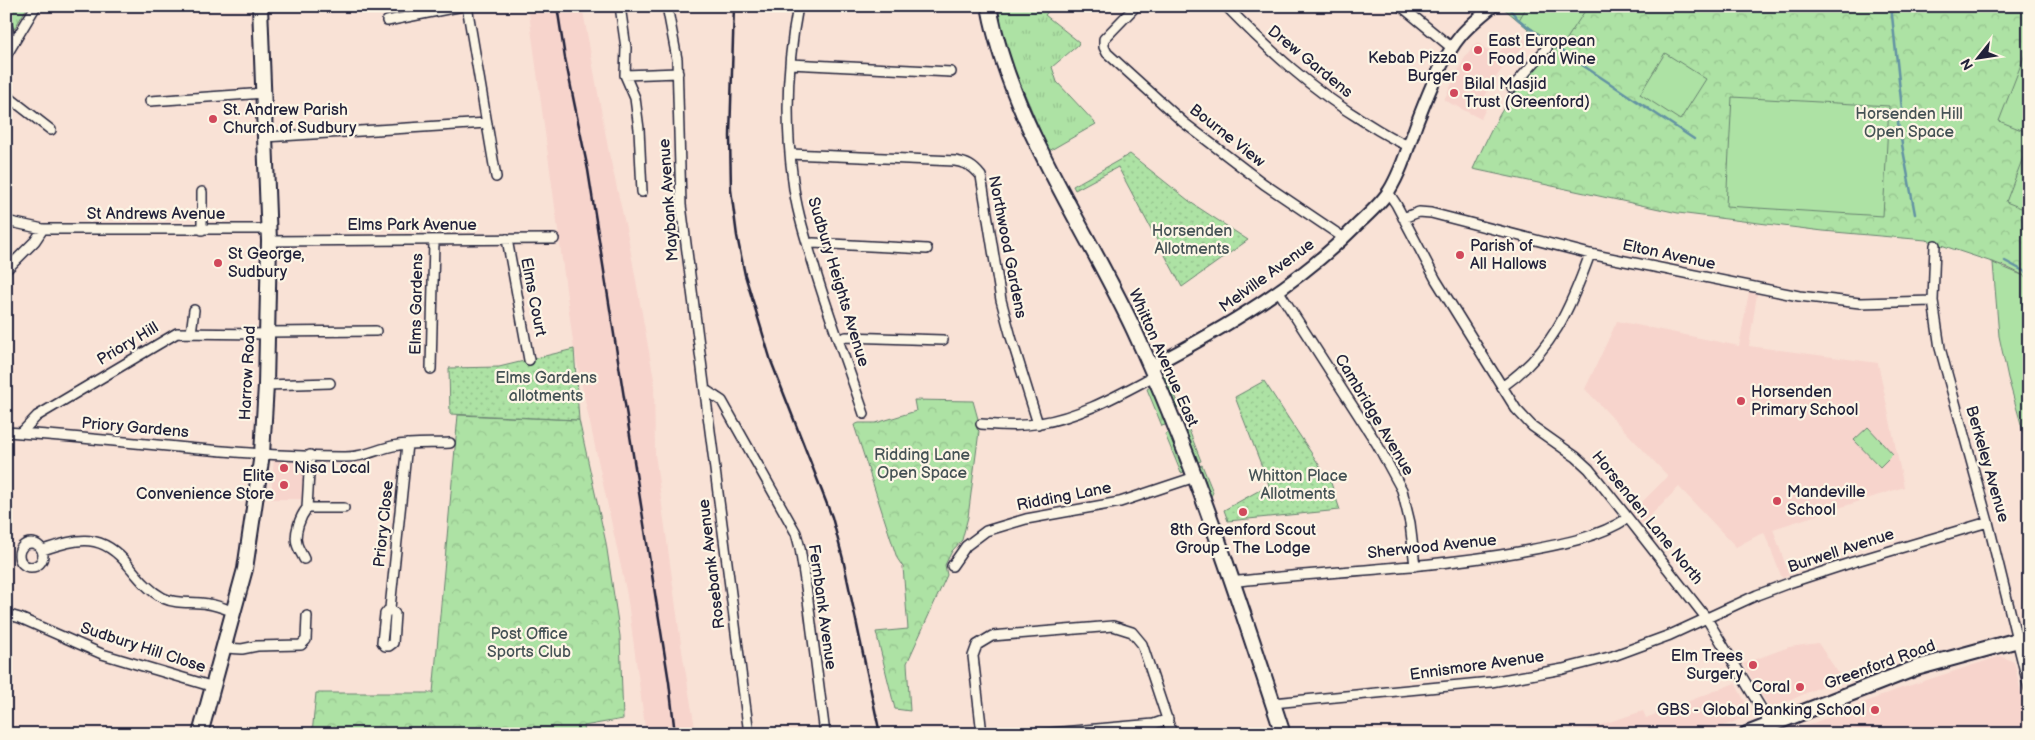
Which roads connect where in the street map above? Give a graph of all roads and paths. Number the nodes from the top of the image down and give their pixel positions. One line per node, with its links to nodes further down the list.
1 (36, 6): 15 (street)
2 (260, 6): 24 (main road, Harrow Road)
3 (463, 6): 14 (street)
4 (467, 6): 27 (street)
5 (620, 6): 22 (street)
6 (667, 6): 21 (street, Maybank Avenue)
7 (798, 6): 19 (street, Sudbury Heights Avenue)
8 (989, 6): 60 (main road, Whitton Avenue East)
9 (1136, 6): 41 (street, Bourne View)
10 (1226, 6): 30 (street, Drew Gardens)
11 (1401, 6): 16 (street)
12 (1493, 6): 16 (street)
13 (6, 20): 15 (street)
14 (387, 21)
15 (11, 46): 18 (street)
16 (1452, 48): 30 (street)
17 (1547, 48): 23 (street)
18 (6, 56)
19 (790, 64): 20 (street); 31 (street, Sudbury Heights Avenue)
20 (951, 72)
21 (678, 73): 22 (street); 64 (street, Maybank Avenue)
22 (624, 75): 34 (street)
23 (1512, 88)
24 (264, 93): 26 (street); 29 (main road, Harrow Road)
25 (6, 95): 28 (street)
26 (150, 101)
27 (487, 123): 29 (street); 32 (street)
28 (51, 130)
29 (265, 137): 40 (main road, Harrow Road)
30 (1409, 146): 35 (street)
31 (790, 154): 46 (street, Sudbury Heights Avenue); 67 (street, Northwood Gardens)
32 (496, 177)
33 (202, 192): 39 (street)
34 (642, 192)
35 (1388, 192): 36 (street, Horsenden Lane North); 41 (street, Melville Avenue)
36 (1403, 218): 48 (street, Elton Avenue); 63 (street, Horsenden Lane North)
37 (6, 222): 38 (street, St Andrews Avenue)
38 (43, 229): 39 (street, St Andrews Avenue); 49 (street)
39 (202, 230): 40 (street, St Andrews Avenue)
40 (269, 235): 44 (street, Elms Park Avenue); 55 (main road, Harrow Road)
41 (1344, 238): 50 (street, Melville Avenue)
42 (554, 239): 43 (street, Elms Park Avenue)
43 (507, 240): 44 (street, Elms Park Avenue); 58 (street, Elms Court)
44 (434, 241): 59 (street, Elms Gardens)
45 (1935, 245): 51 (street, Berkeley Avenue)
46 (808, 246): 47 (street); 56 (street, Sudbury Heights Avenue)
47 (927, 249)
48 (1590, 254): 51 (street, Elton Avenue); 63 (street)
49 (6, 270)
50 (1278, 290): 60 (street, Melville Avenue); 82 (street, Cambridge Avenue)
51 (1933, 301): 78 (street, Berkeley Avenue)
52 (194, 310): 54 (street)
53 (376, 331): 55 (street, Priory Hill)
54 (191, 333): 55 (street, Priory Hill); 69 (street, Priory Hill)
55 (268, 333): 62 (main road, Harrow Road)
56 (838, 340): 57 (street); 65 (street, Sudbury Heights Avenue)
57 (943, 340)
58 (529, 360)
59 (431, 369)
60 (1152, 372): 67 (street); 74 (main road, Whitton Avenue East)
61 (330, 383): 62 (street)
62 (266, 384): 72 (main road, Harrow Road)
63 (1502, 388): 77 (street, Horsenden Lane North)
64 (707, 391): 97 (street, Rosebank Avenue); 98 (street, Fernbank Avenue)
65 (864, 414)
66 (982, 424): 67 (street)
67 (1038, 424)
68 (6, 432): 69 (street, Priory Gardens)
69 (21, 433): 72 (street, Priory Gardens)
70 (450, 443): 71 (street, Priory Gardens)
71 (407, 444): 73 (street, Priory Gardens); 84 (street, Priory Close)
72 (262, 454): 73 (street, Priory Gardens); 85 (main road, Harrow Road)
73 (310, 455): 75 (street)
74 (1195, 477): 81 (street, Ridding Lane); 83 (main road, Whitton Avenue East)
75 (307, 508): 76 (street); 80 (street)
76 (344, 508)
77 (1628, 518): 82 (street, Sherwood Avenue); 88 (street, Horsenden Lane North)
78 (1988, 522): 88 (street, Burwell Avenue); 89 (street, Berkeley Avenue)
79 (43, 550): 85 (street)
80 (304, 559)
81 (952, 566)
82 (1415, 566): 83 (street, Sherwood Avenue)
83 (1234, 583): 93 (main road, Whitton Avenue East)
84 (390, 608)
85 (234, 612): 90 (main road, Harrow Road)
86 (6, 614): 91 (street, Sudbury Hill Close)
87 (307, 616): 90 (street)
88 (1707, 619): 93 (street, Ennismore Avenue); 95 (street, Horsenden Lane North)
89 (2023, 638): 92 (street, Berkeley Avenue); 95 (main road, Greenford Road)
90 (225, 648): 91 (main road, Harrow Road)
91 (214, 687): 96 (main road, Harrow Road)
92 (2029, 688)
93 (1273, 703): 102 (main road, Whitton Avenue East)
94 (1168, 719): 99 (street); 100 (street); 101 (street)
95 (1771, 730): 103 (main road, Greenford Road)
96 (200, 734)
97 (749, 734)
98 (825, 734)
99 (982, 734)
100 (1040, 734)
101 (1172, 734)
102 (1283, 734)
103 (1747, 734)

